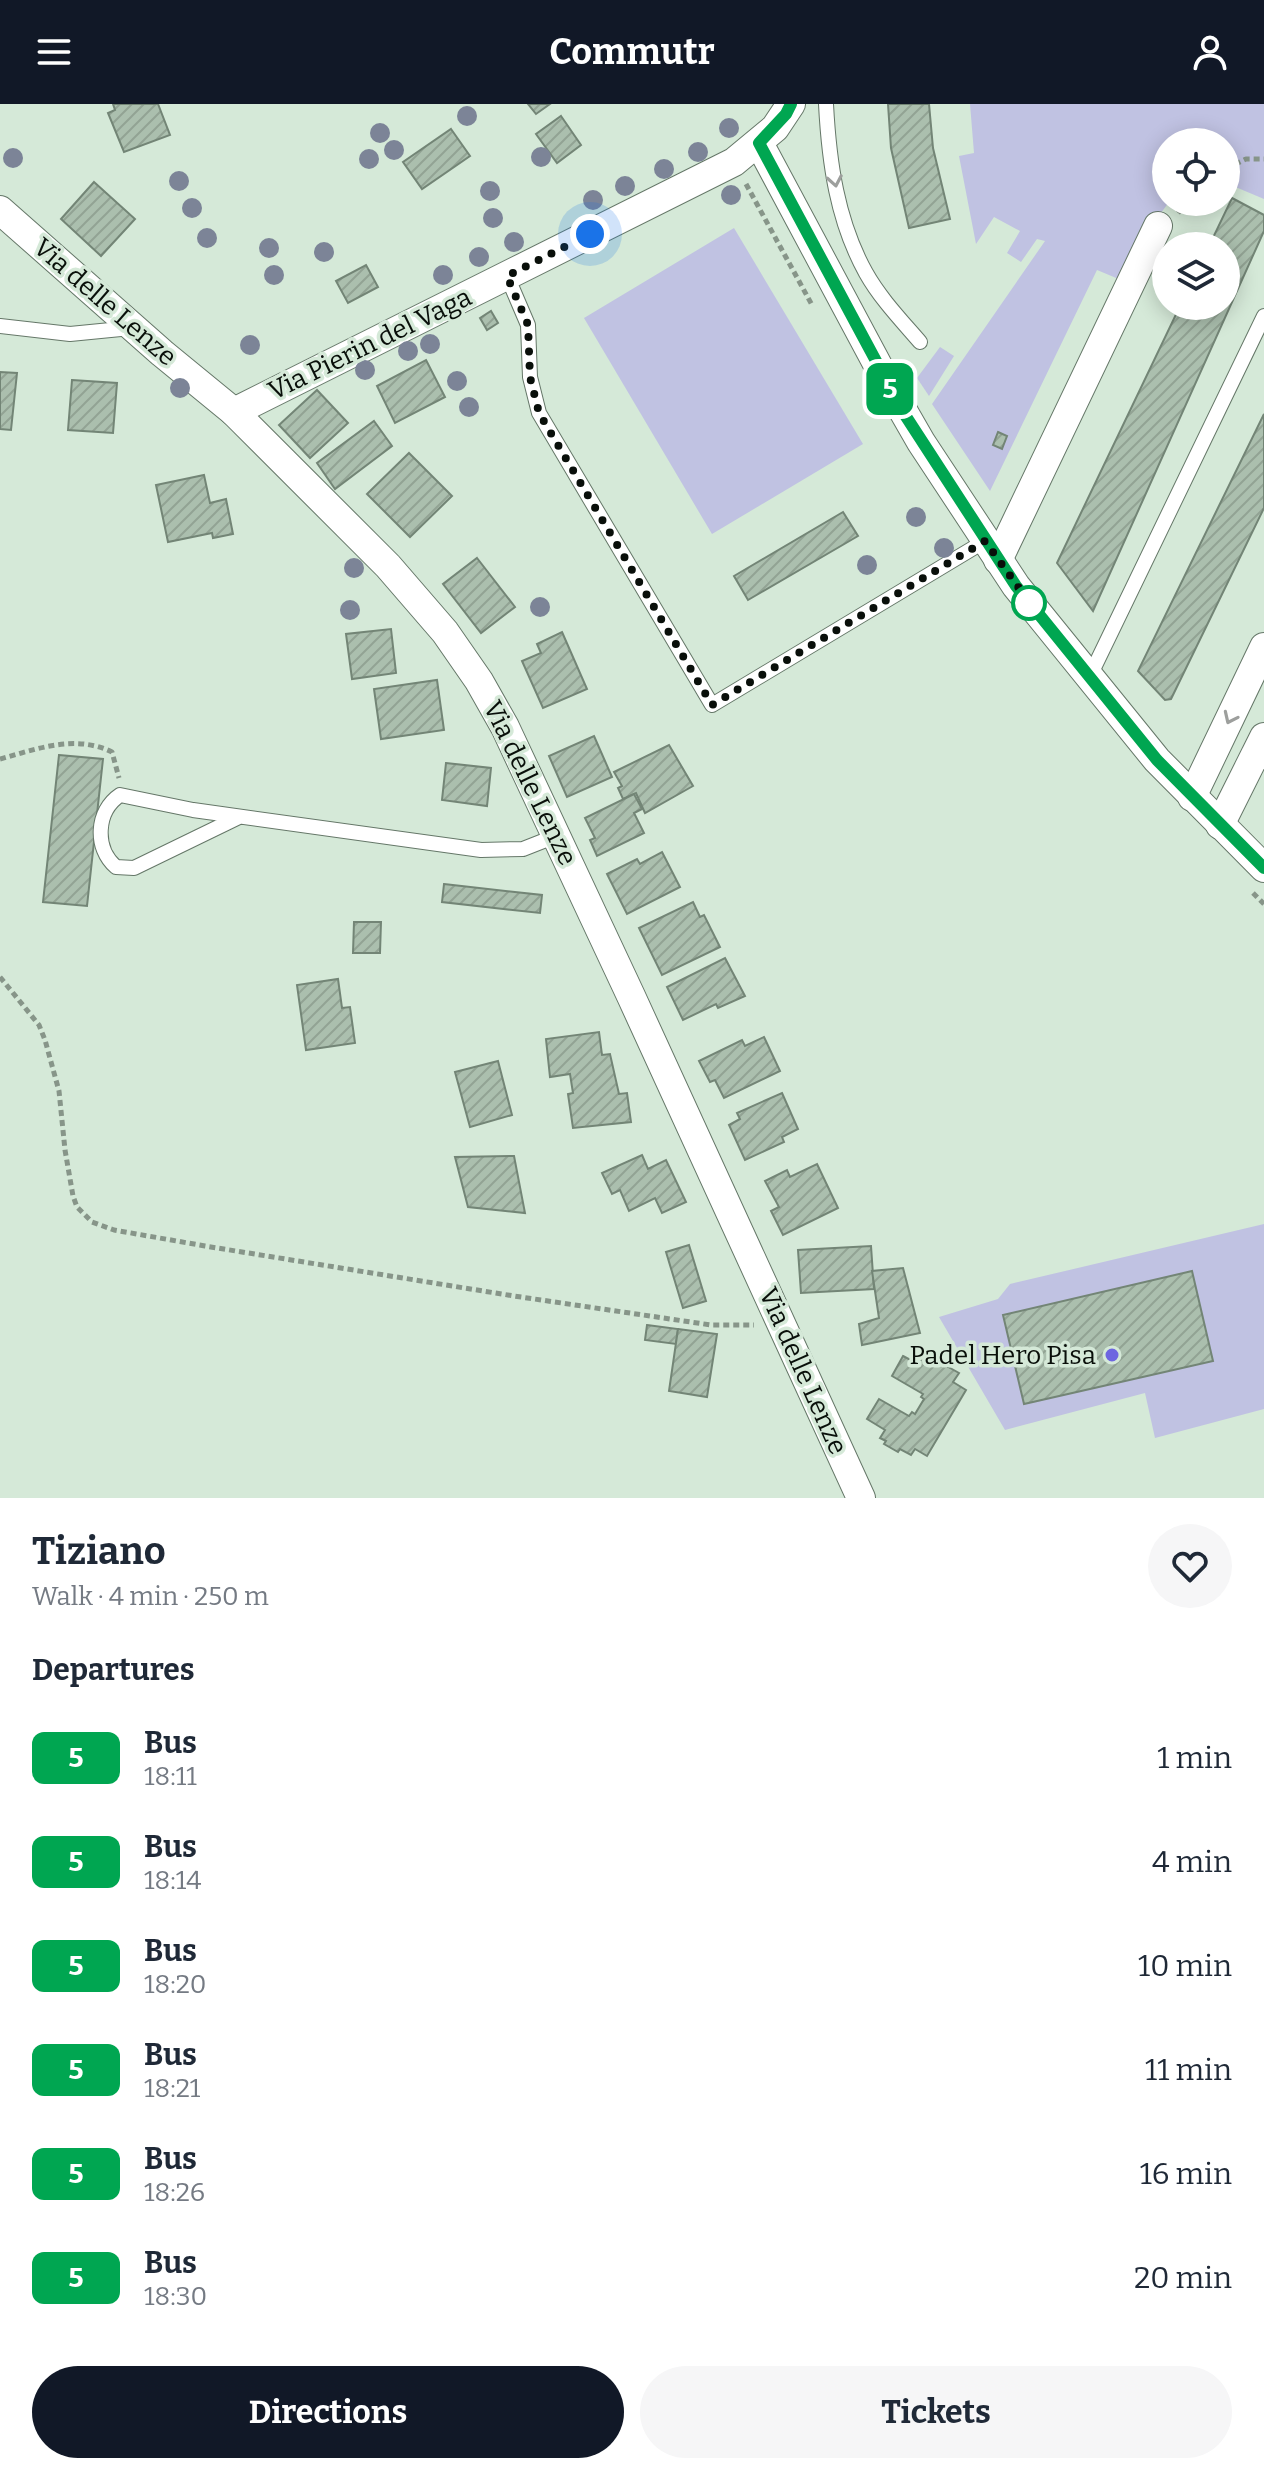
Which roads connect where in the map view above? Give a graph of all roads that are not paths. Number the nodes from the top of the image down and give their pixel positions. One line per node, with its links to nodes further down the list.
1 (791, 104): 3 (street, Via Pierin del Vaga)
2 (826, 104): 10 (lane, one-way to 10)
3 (759, 143): 6 (street, Via Pierin del Vaga); 12 (street)
4 (0, 210): 9 (street, Via delle Lenze)
5 (1158, 226): 12 (street)
6 (507, 276): 11 (street, Via Pierin del Vaga); 12 (lane)
7 (1264, 316): 14 (lane)
8 (0, 326): 9 (lane)
9 (133, 328): 11 (street, Via delle Lenze)
10 (920, 342)
11 (234, 412): 19 (street, Via delle Lenze)
12 (991, 550): 14 (street)
13 (1264, 647): 16 (street, one-way to 16)
14 (1089, 678): 16 (street)
15 (1264, 737): 18 (street)
16 (1192, 797): 18 (street)
17 (239, 817): 17 (lane); 19 (lane)
18 (1220, 825): 20 (street)
19 (556, 836): 21 (street, Via delle Lenze)
20 (1264, 868)
21 (861, 1498)

